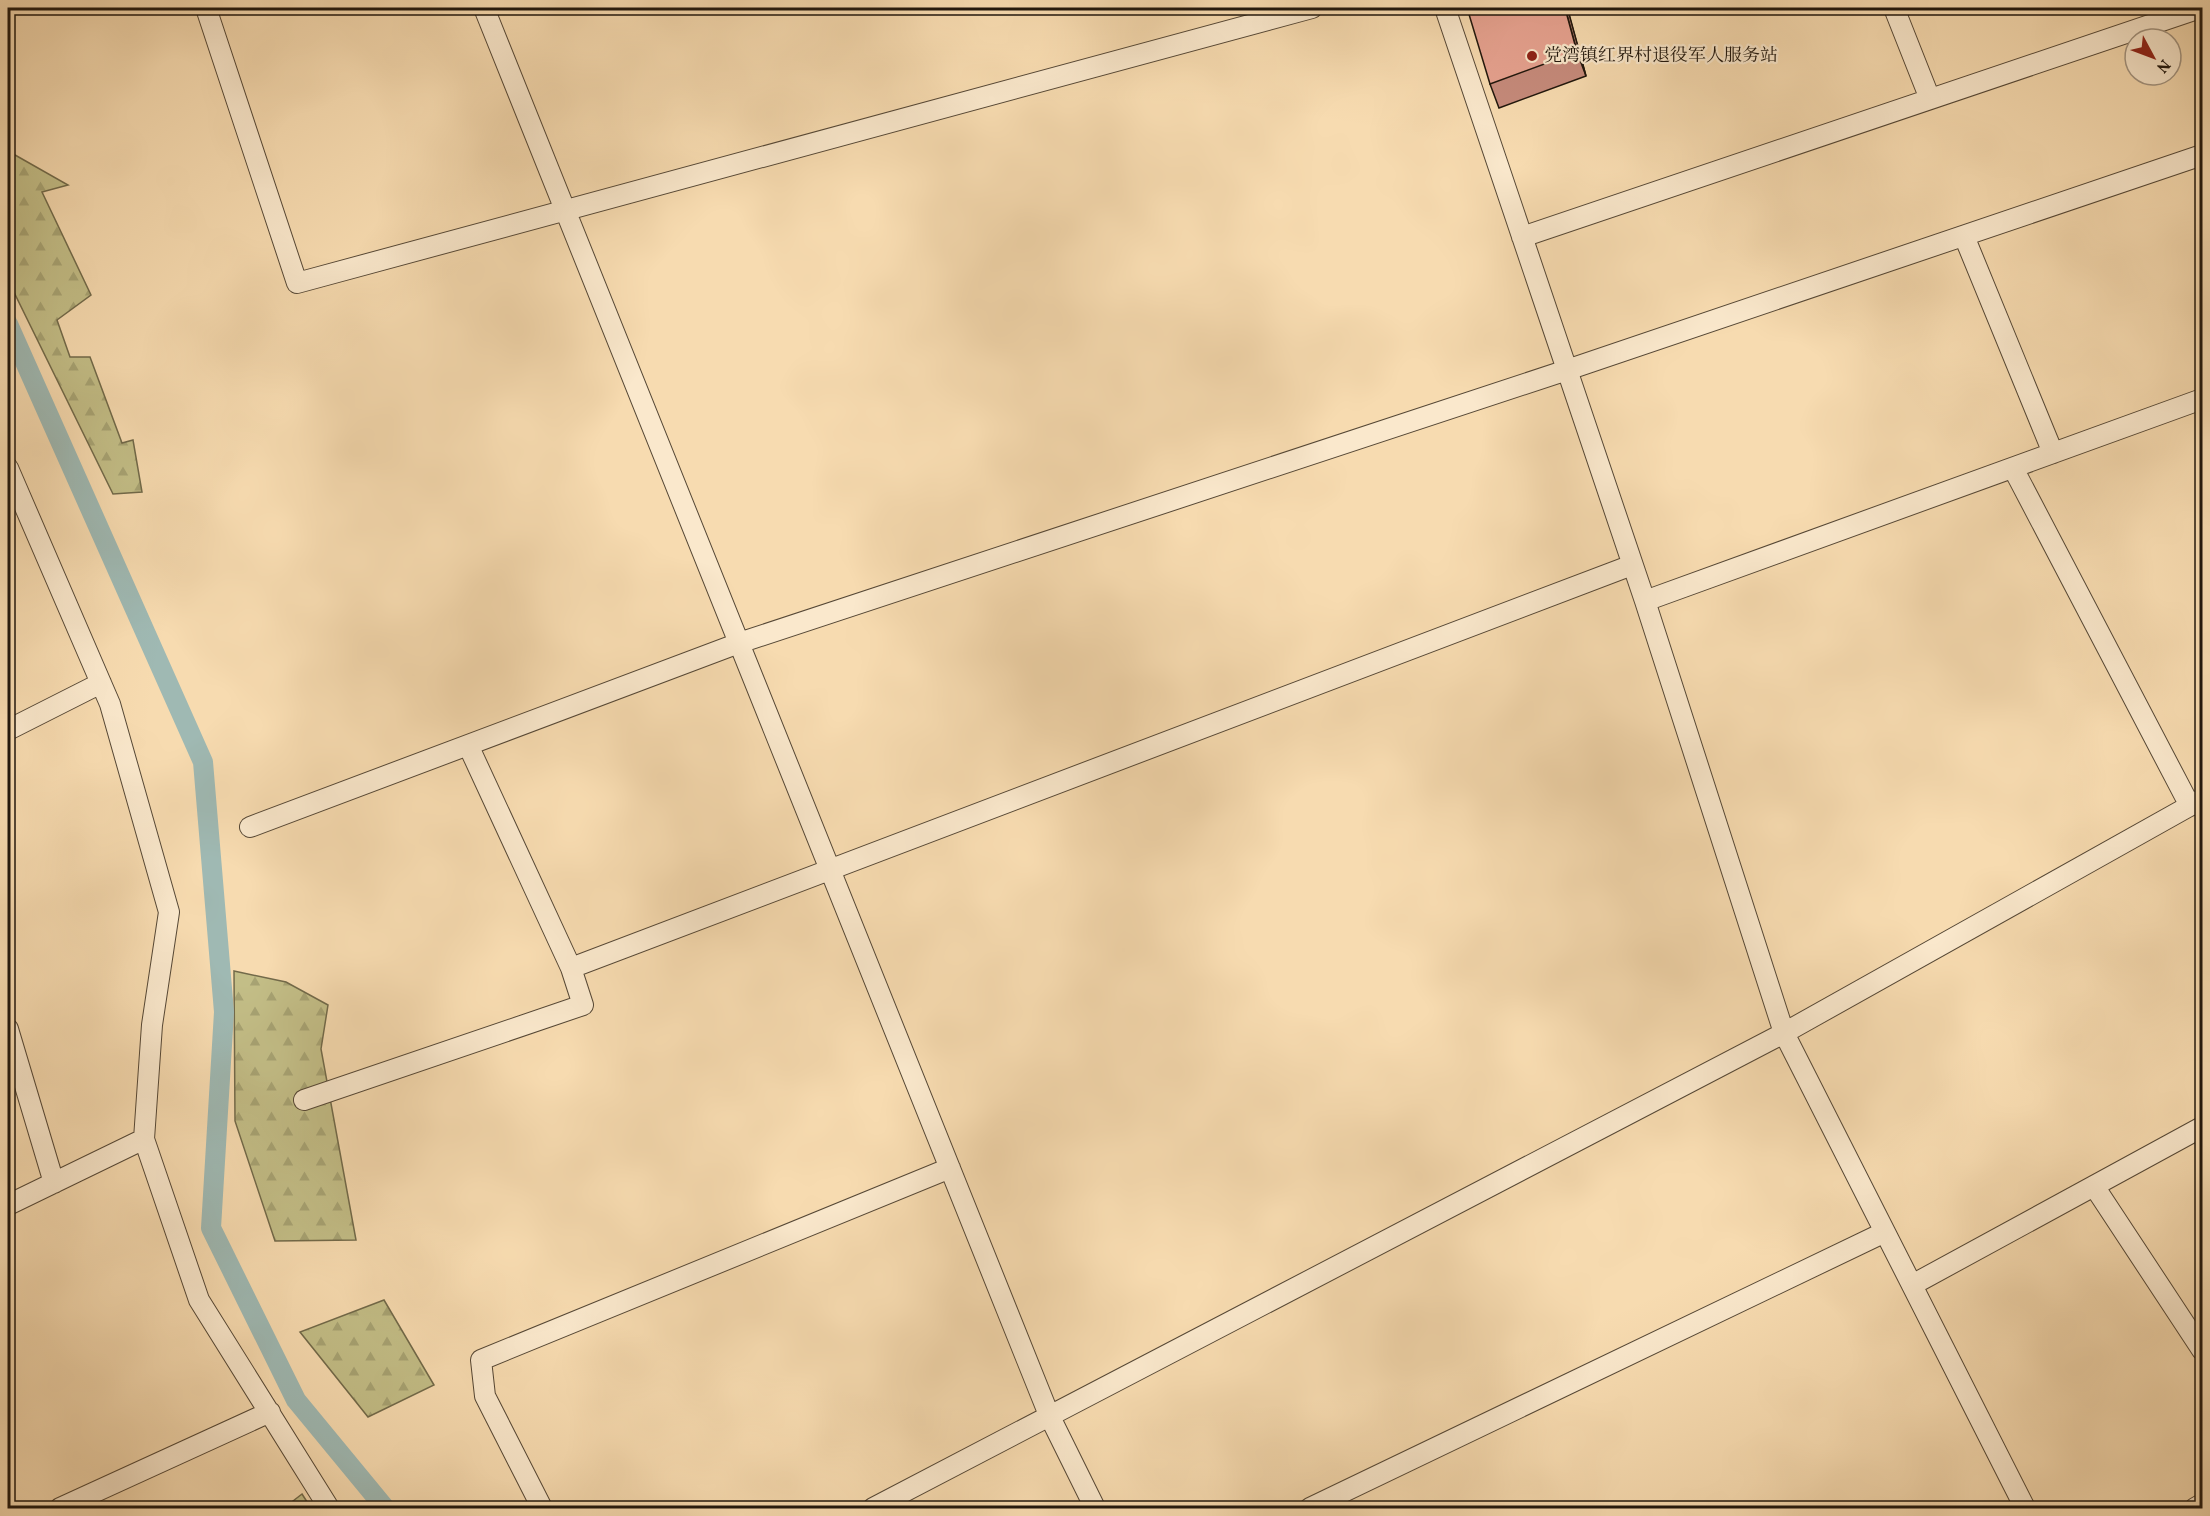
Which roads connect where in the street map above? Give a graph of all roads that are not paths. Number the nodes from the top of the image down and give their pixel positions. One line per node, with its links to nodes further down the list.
1 (206, 8): 9 (street)
2 (484, 8): 9 (street)
3 (1312, 8): 9 (street)
4 (1445, 8): 11 (street)
5 (1894, 8): 7 (street)
6 (2200, 8): 7 (street)
7 (1930, 99): 11 (street)
8 (2202, 155): 10 (street)
9 (566, 211): 19 (street)
10 (1964, 236): 12 (street); 14 (street)
11 (1522, 237): 12 (street)
12 (1567, 370): 17 (street); 19 (street)
13 (2202, 399): 14 (street)
14 (2053, 453): 16 (street)
15 (8, 468): 20 (street)
16 (2013, 468): 18 (street); 23 (street)
17 (1632, 565): 18 (street); 25 (street)
18 (1645, 601): 28 (street)
19 (740, 643): 22 (street); 25 (street)
20 (101, 683): 21 (street); 31 (street)
21 (8, 730)
22 (468, 745): 24 (street); 26 (street)
23 (2196, 802): 28 (street)
24 (250, 827)
25 (831, 871): 26 (street); 32 (street)
26 (571, 968): 29 (street)
27 (8, 1029): 33 (street)
28 (1784, 1033): 36 (street); 40 (street)
29 (304, 1100)
30 (2202, 1127): 34 (street)
31 (144, 1139): 33 (street); 39 (street)
32 (950, 1168): 40 (street); 44 (street)
33 (54, 1183): 35 (street)
34 (2094, 1186): 37 (street); 38 (street)
35 (8, 1205)
36 (1885, 1232): 37 (street); 47 (street)
37 (1912, 1285): 48 (street)
38 (2202, 1350)
39 (270, 1412): 42 (street); 43 (street)
40 (1049, 1415): 45 (street); 46 (street)
41 (2202, 1504): 49 (street)
42 (60, 1509)
43 (329, 1509)
44 (542, 1509)
45 (873, 1509)
46 (1095, 1509)
47 (1310, 1509)
48 (2025, 1509)
49 (2195, 1509)

